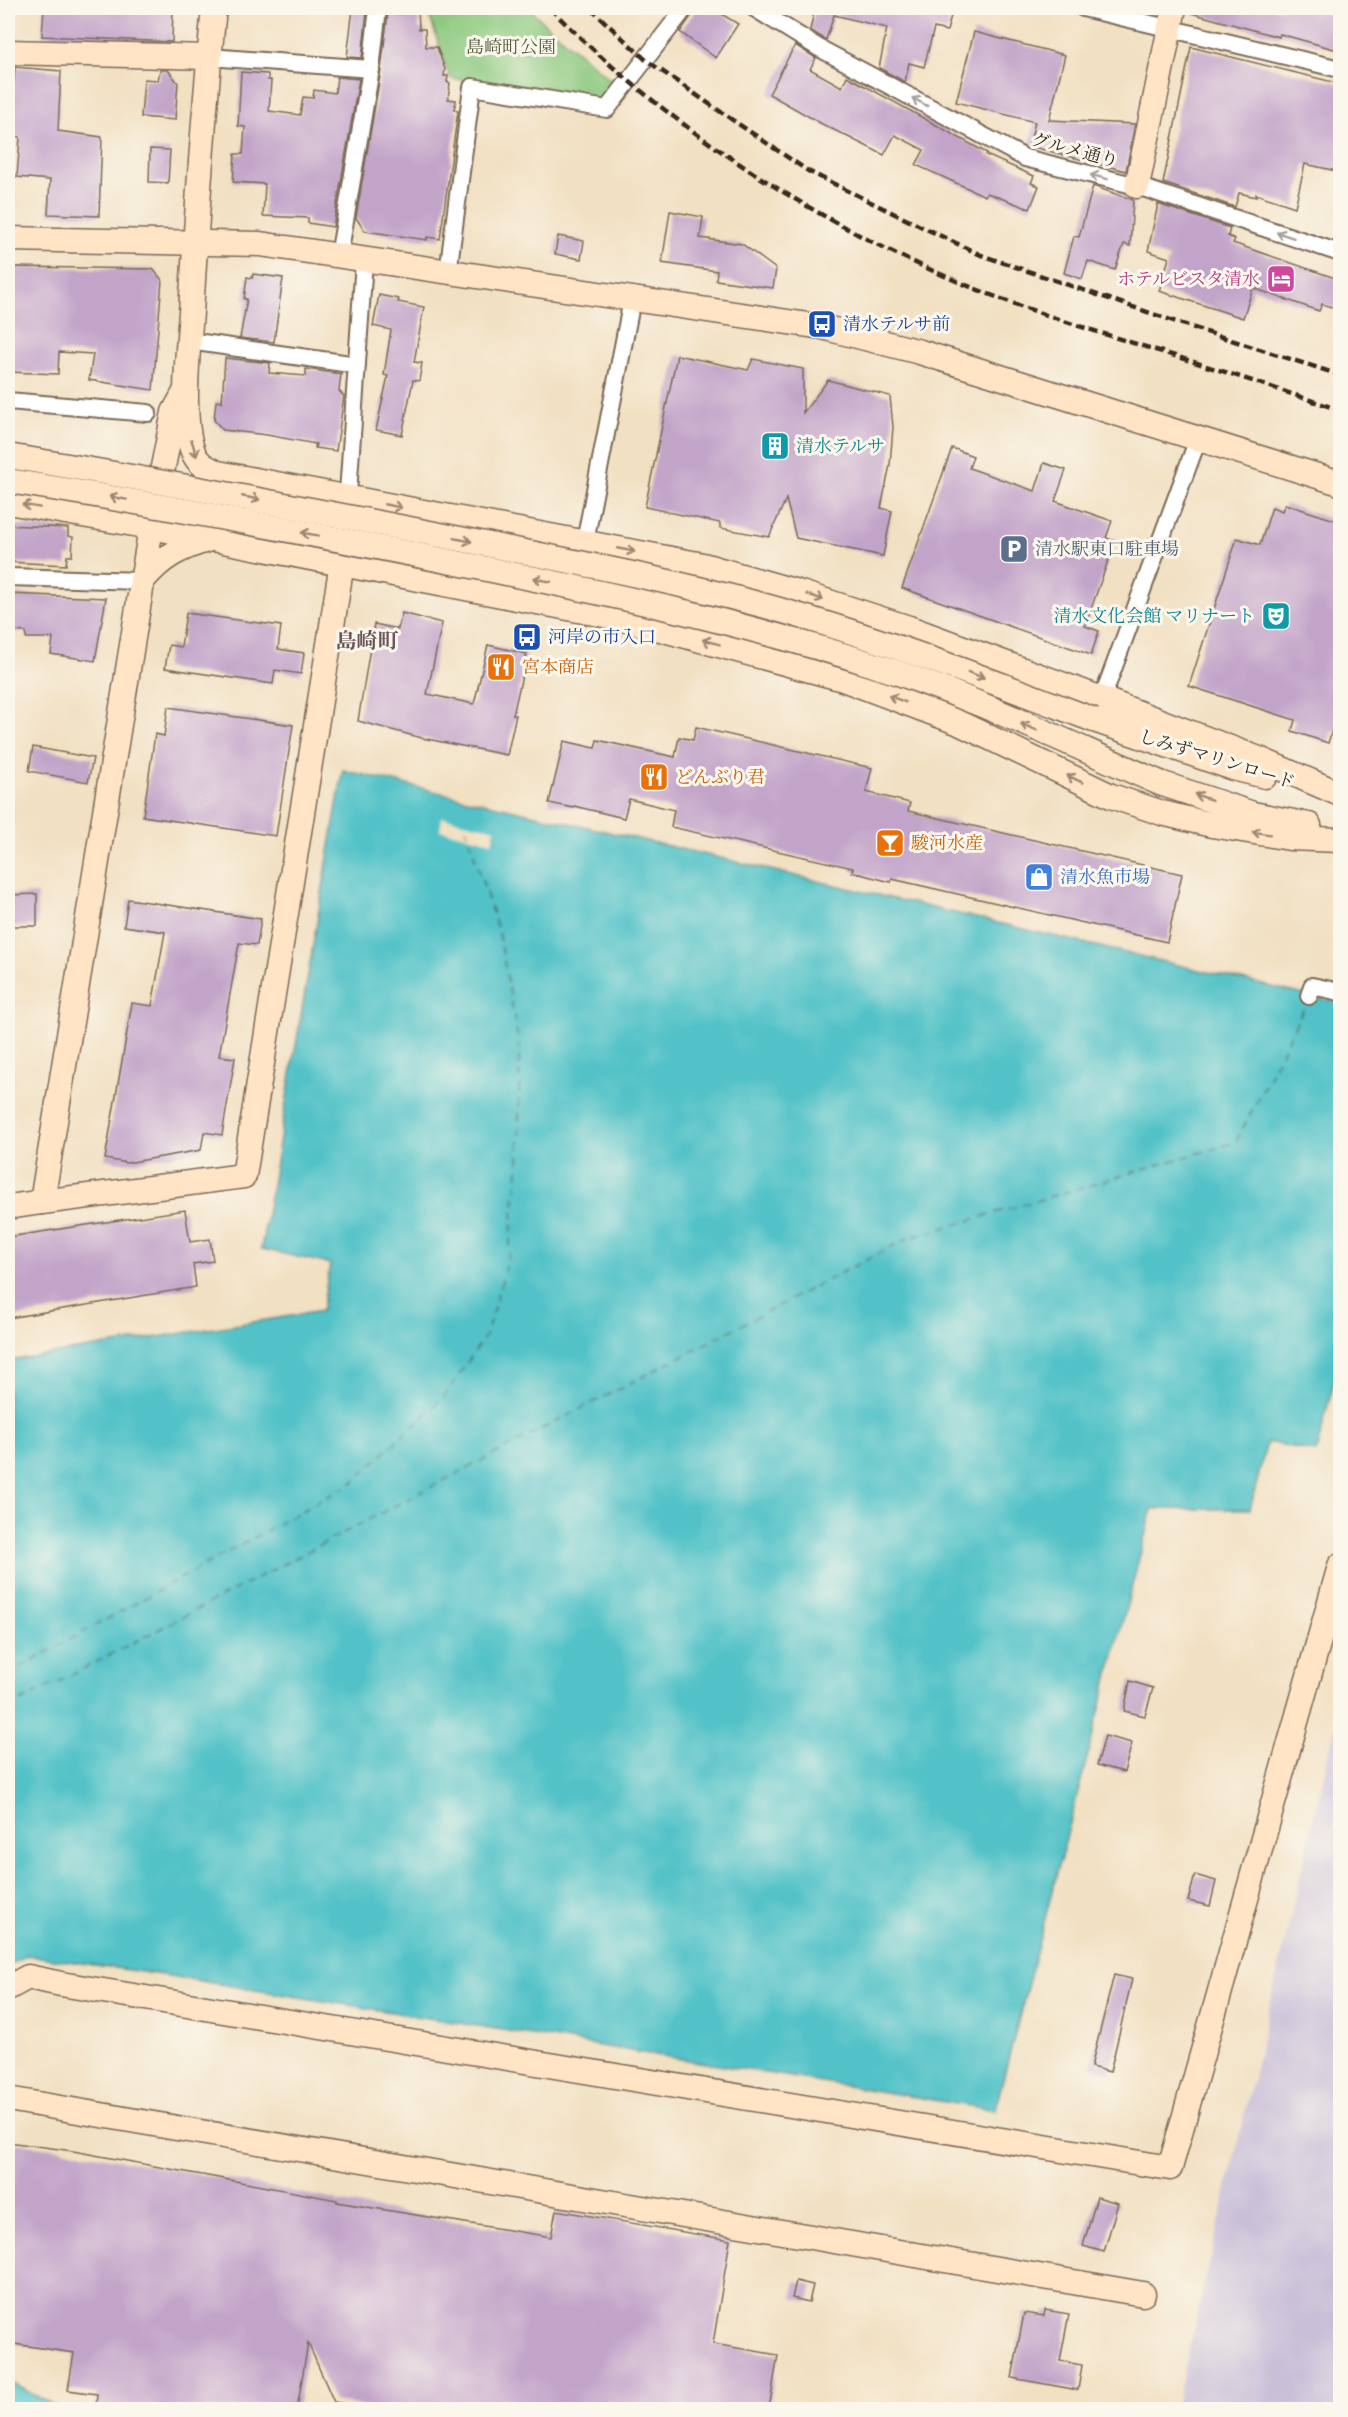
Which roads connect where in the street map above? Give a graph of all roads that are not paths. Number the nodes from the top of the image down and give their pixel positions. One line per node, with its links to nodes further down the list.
1 (214, 8): 8 (street)
2 (378, 8): 9 (street)
3 (685, 8): 17 (street)
4 (754, 8): 11 (street, グルメ通り, one-way to 4)
5 (1083, 8): 6 (street)
6 (1171, 18): 10 (street); 11 (street)
7 (8, 52): 8 (street)
8 (209, 57): 9 (street); 13 (street)
9 (371, 69): 15 (street)
10 (1341, 69)
11 (1137, 186): 14 (street, グルメ通り, one-way to 11)
12 (8, 239): 13 (street)
13 (195, 241): 15 (street); 19 (street)
14 (1341, 253)
15 (339, 256): 16 (street)
16 (364, 261): 17 (street); 20 (street)
17 (448, 273): 18 (street)
18 (632, 300): 24 (street); 32 (street)
19 (189, 341): 20 (street); 21 (street)
20 (357, 365): 28 (street)
21 (186, 390): 28 (street, one-way to 28); 30 (street)
22 (8, 401): 23 (street)
23 (148, 412)
24 (1198, 439): 27 (street); 37 (street)
25 (8, 456): 37 (street, one-way to 37, bridge)
26 (8, 481): 39 (street, one-way to 26, bridge)
27 (1341, 483)
28 (348, 497): 32 (street, one-way to 32); 33 (street)
29 (8, 502): 30 (street, one-way to 29)
30 (151, 527): 31 (street); 35 (street)
31 (212, 539): 33 (street); 35 (street)
32 (585, 542): 36 (street); 37 (street, one-way to 37)
33 (342, 563): 36 (street); 43 (street)
34 (8, 577): 35 (street)
35 (142, 581): 43 (street)
36 (570, 608): 40 (street, one-way to 36)
37 (1098, 710): 38 (street, しみずマリンロード)
38 (1341, 794)
39 (1341, 832)
40 (1341, 840)
41 (1341, 992): 42 (street)
42 (1310, 996)
43 (42, 1202): 44 (street)
44 (8, 1207)
45 (1341, 1566): 46 (street)
46 (8, 1988)
47 (8, 2099): 48 (street)
48 (1143, 2294)

